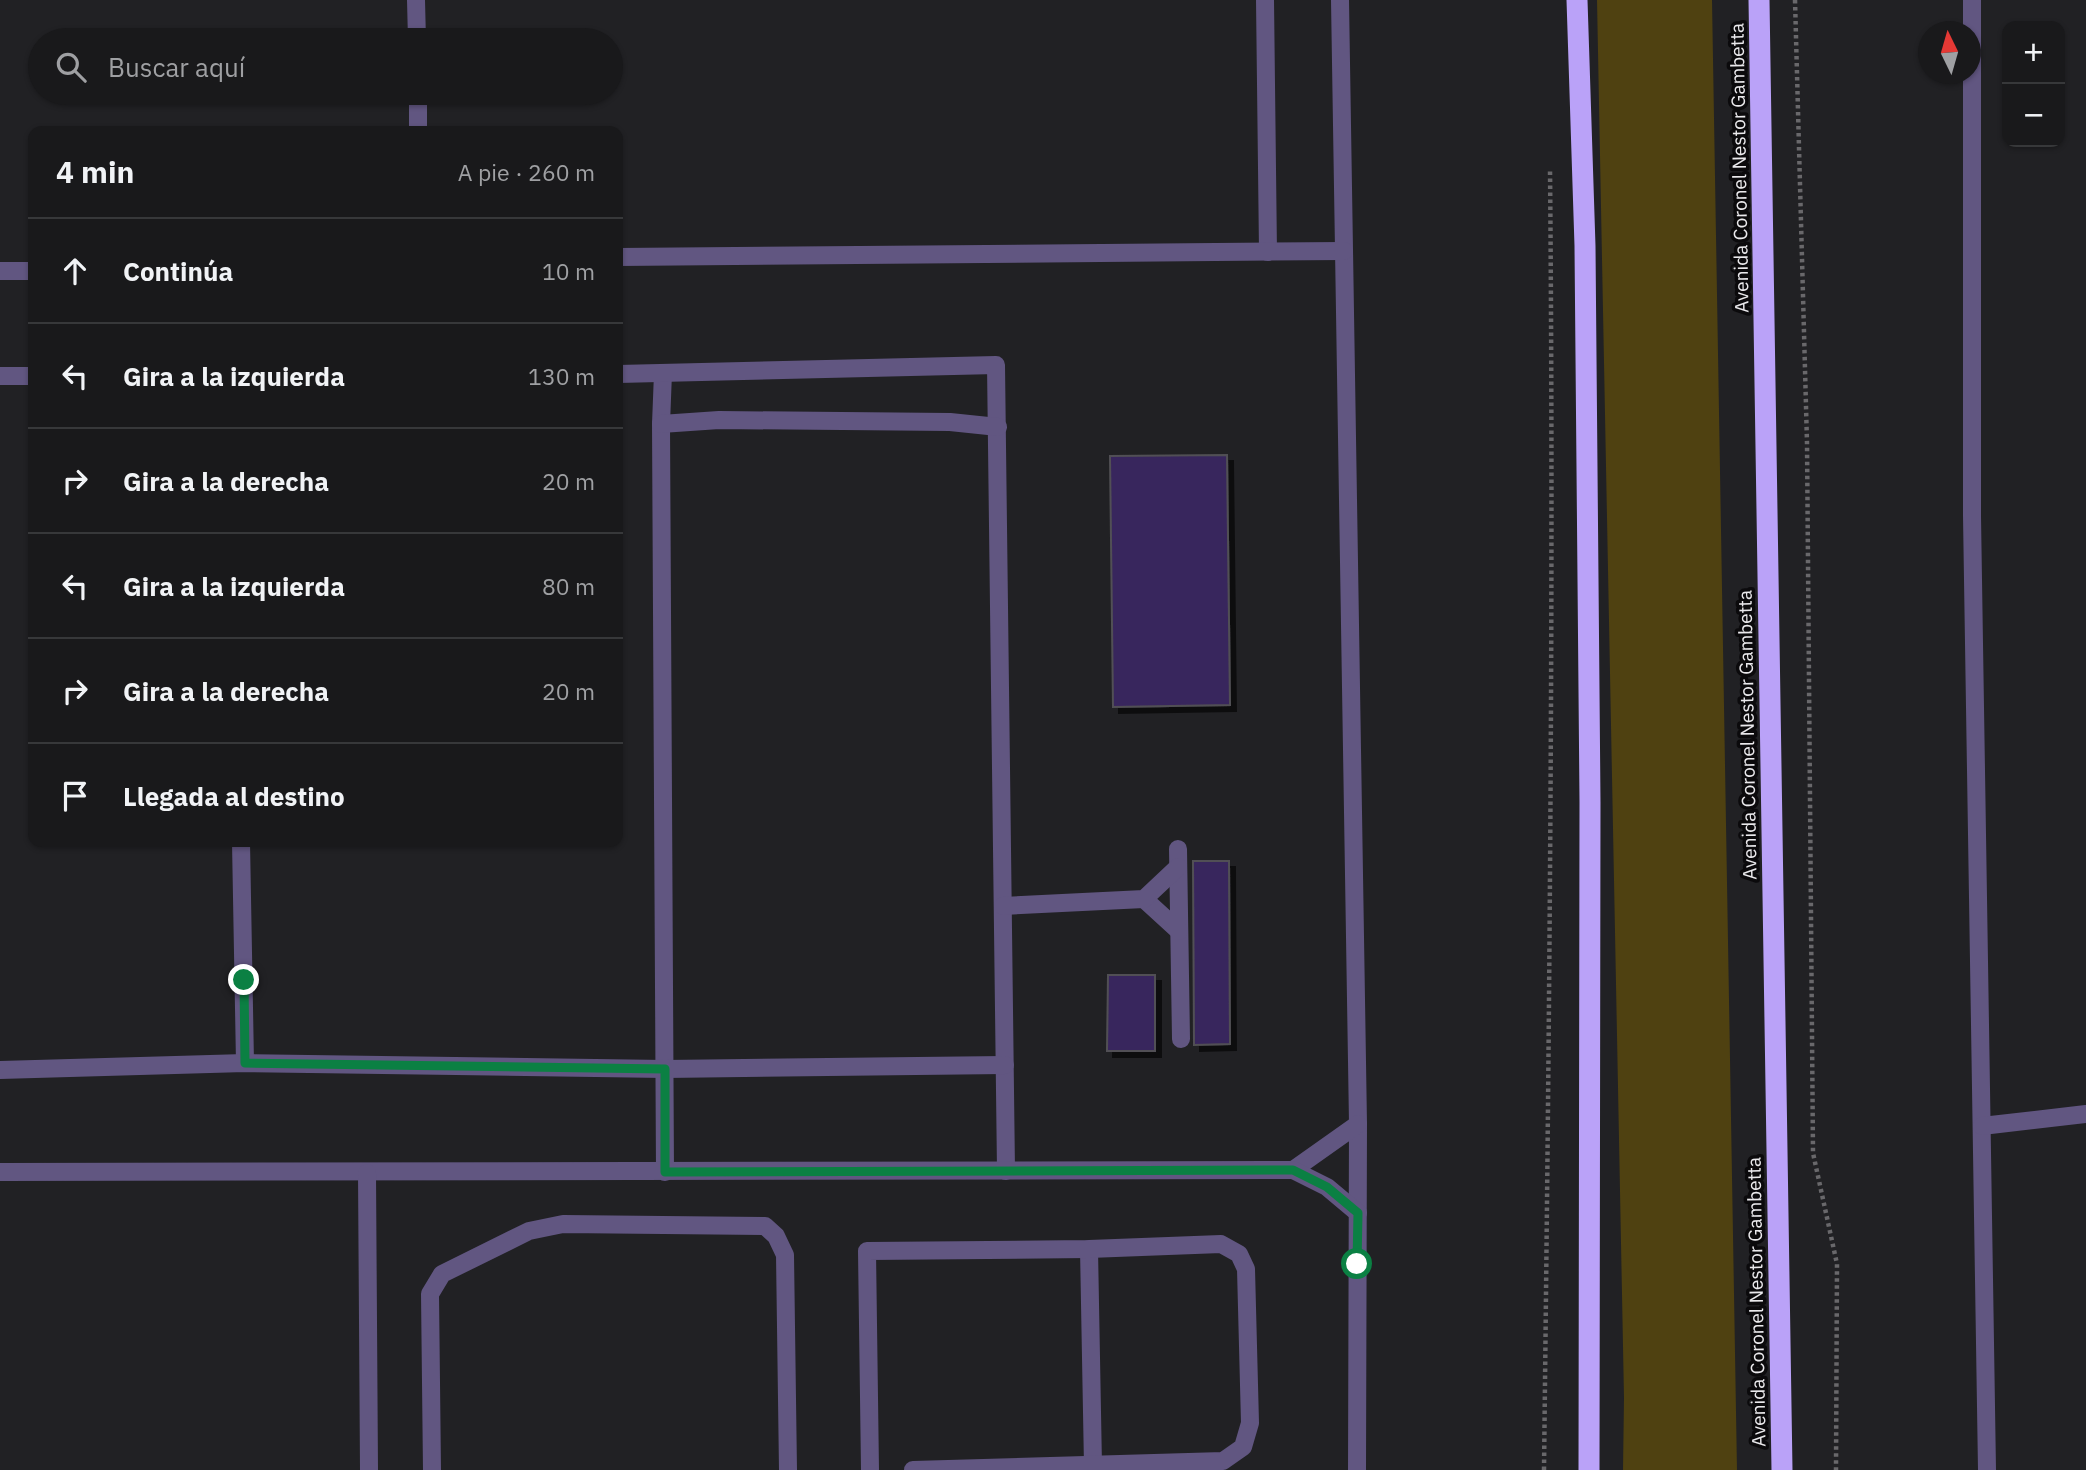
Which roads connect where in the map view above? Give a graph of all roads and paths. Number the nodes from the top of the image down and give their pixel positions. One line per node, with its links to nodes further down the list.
1 (416, 0): 8 (lane)
2 (1265, 0): 13 (lane)
3 (1340, 0): 12 (lane)
4 (1577, 0): 53 (highway)
5 (1759, 0): 54 (highway, Avenida Coronel Nestor Gambetta)
6 (1795, 0): 55 (path)
7 (1972, 0): 36 (lane)
8 (417, 28)
9 (418, 105): 10 (lane)
10 (418, 126)
11 (1550, 158): 52 (path)
12 (1344, 251): 13 (lane); 35 (lane)
13 (1268, 252): 14 (lane)
14 (623, 257)
15 (0, 271): 16 (lane)
16 (28, 271)
17 (663, 373): 18 (lane); 21 (lane); 22 (lane)
18 (623, 374)
19 (0, 376): 20 (lane)
20 (28, 376)
21 (661, 424): 22 (lane); 32 (lane)
22 (998, 427): 27 (lane)
23 (241, 847): 30 (lane)
24 (1178, 849): 25 (lane)
25 (1178, 867): 26 (lane); 28 (lane)
26 (1144, 899): 27 (lane); 28 (lane)
27 (1003, 906): 31 (lane)
28 (1179, 931): 29 (lane)
29 (1181, 1039)
30 (245, 1063): 32 (lane); 33 (lane)
31 (1005, 1065): 32 (lane); 38 (lane)
32 (665, 1069): 41 (lane)
33 (0, 1070)
34 (2086, 1114): 36 (lane)
35 (1358, 1124): 37 (lane); 42 (lane)
36 (1982, 1126): 56 (lane)
37 (1293, 1170): 38 (lane); 42 (lane)
38 (1006, 1171): 41 (lane)
39 (0, 1172): 40 (lane)
40 (367, 1172): 41 (lane); 46 (lane)
41 (665, 1172)
42 (1358, 1213): 51 (lane)
43 (1089, 1249): 44 (lane); 45 (lane); 49 (lane)
44 (1093, 1465): 45 (lane); 50 (lane)
45 (1125, 1467)
46 (369, 1470)
47 (432, 1470): 48 (lane)
48 (788, 1470)
49 (870, 1470)
50 (913, 1470)
51 (1357, 1470)
52 (1544, 1470)
53 (1589, 1470)
54 (1782, 1470)
55 (1836, 1470)
56 (1987, 1470)

